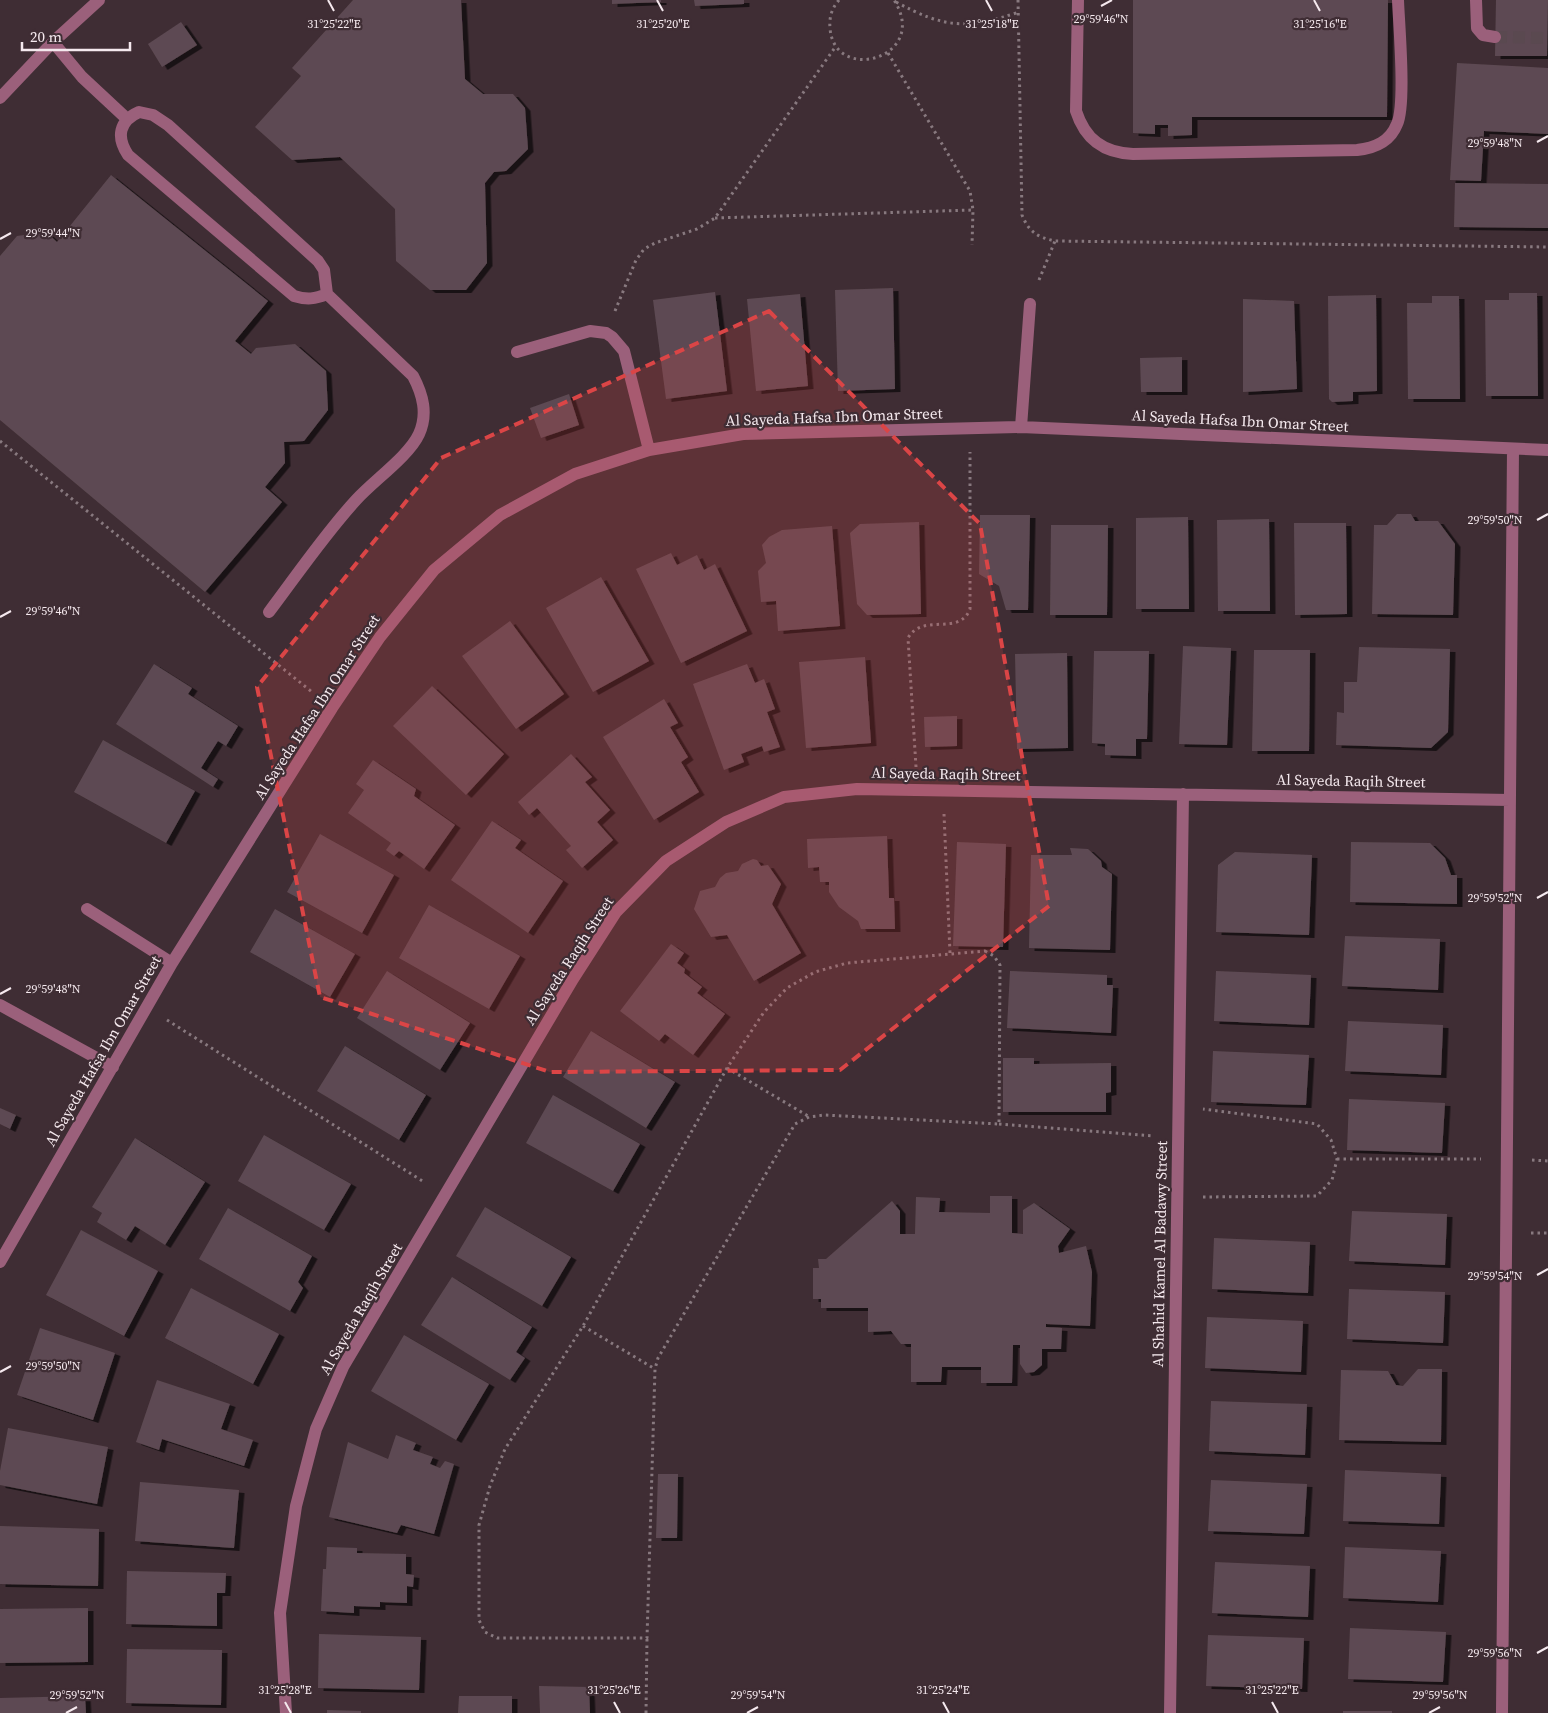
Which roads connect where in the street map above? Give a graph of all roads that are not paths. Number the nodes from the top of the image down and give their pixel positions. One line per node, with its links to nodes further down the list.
1 (99, 0): 6 (street)
2 (1078, 0): 3 (street)
3 (1398, 0)
4 (1476, 0): 5 (street)
5 (1495, 37)
6 (53, 42): 7 (street); 8 (street)
7 (0, 98)
8 (126, 118): 9 (street); 9 (street)
9 (327, 294): 16 (street)
10 (1030, 304): 12 (street)
11 (517, 352): 13 (street)
12 (1021, 427): 13 (street, Al Sayeda Hafsa Ibn Omar Street); 14 (street, Al Sayeda Hafsa Ibn Omar Street)
13 (649, 450): 20 (street, Al Sayeda Hafsa Ibn Omar Street)
14 (1513, 450): 15 (street, Al Sayeda Hafsa Ibn Omar Street); 18 (street)
15 (1548, 450)
16 (269, 612)
17 (1182, 794): 18 (street, Al Sayeda Raqih Street); 24 (street, Al Sayeda Raqih Street); 25 (street, Al Shahid Kamel Al Badawy Street)
18 (1510, 800): 26 (street)
19 (87, 910): 20 (street)
20 (172, 963): 22 (street, Al Sayeda Hafsa Ibn Omar Street)
21 (0, 1005): 22 (street)
22 (113, 1067): 23 (street, Al Sayeda Hafsa Ibn Omar Street)
23 (0, 1262)
24 (286, 1713)
25 (1170, 1713)
26 (1502, 1713)

